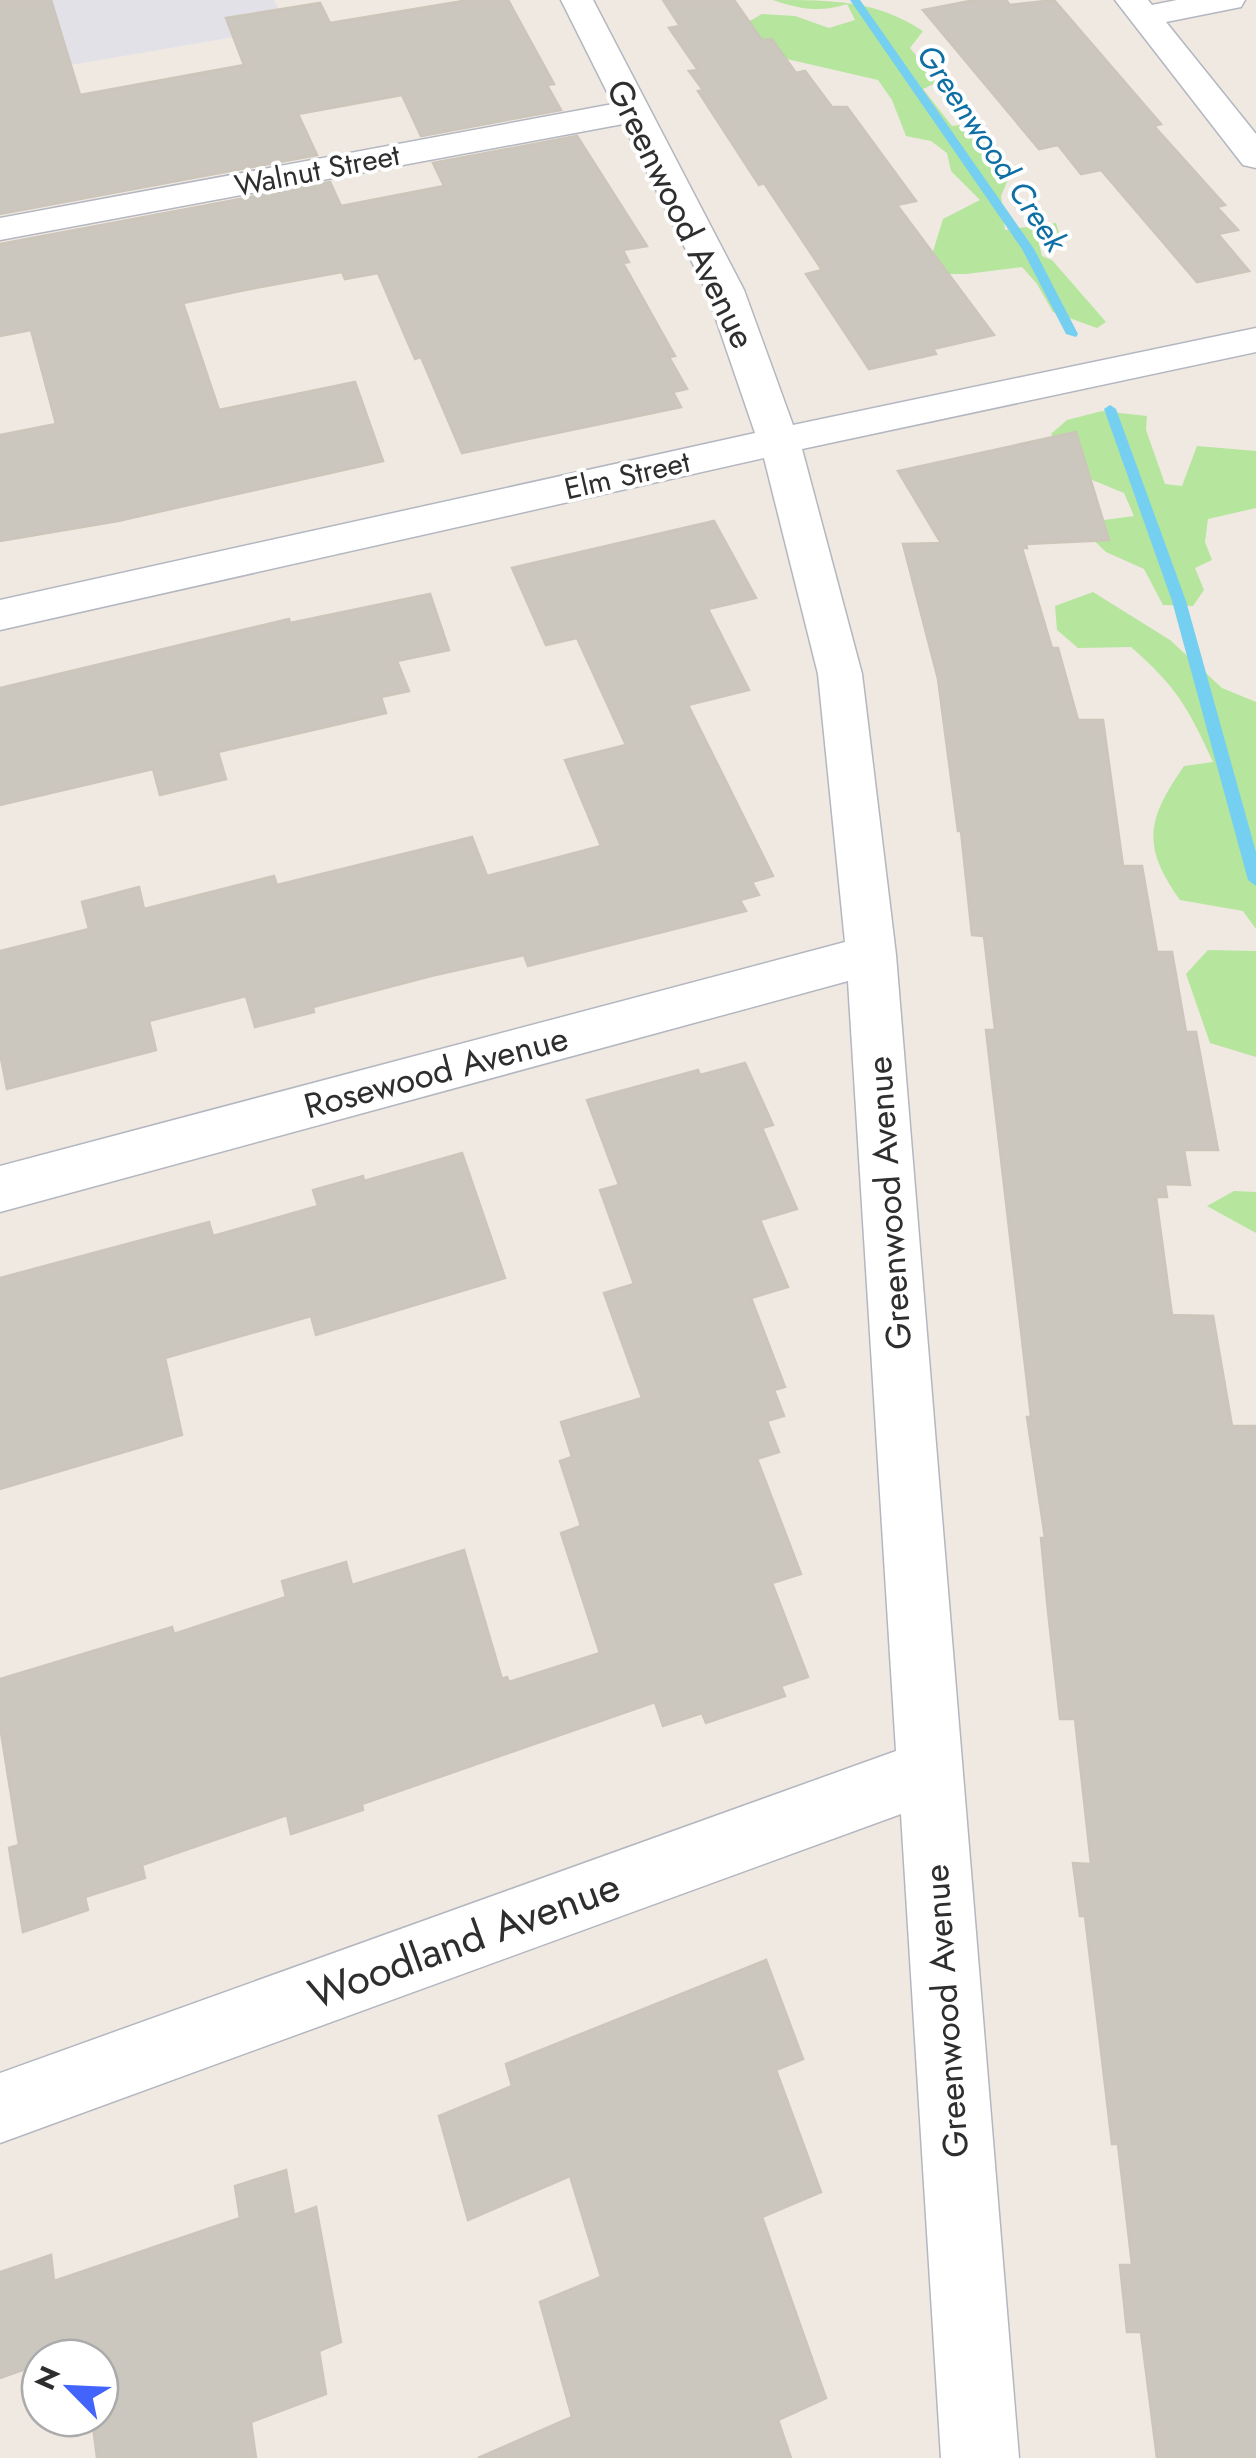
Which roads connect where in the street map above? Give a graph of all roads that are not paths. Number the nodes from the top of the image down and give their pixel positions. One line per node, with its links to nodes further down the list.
1 (577, 0): 4 (street, Greenwood Avenue)
2 (1228, 0): 3 (street)
3 (1138, 8): 5 (street)
4 (634, 112): 6 (street, Walnut Street); 8 (street, Greenwood Avenue)
5 (1256, 156)
6 (0, 229)
7 (1256, 340): 8 (street, Elm Street)
8 (780, 441): 9 (street, Elm Street); 10 (street, Greenwood Avenue)
9 (0, 616)
10 (872, 955): 11 (street, Rosewood Avenue); 12 (street, Greenwood Avenue)
11 (0, 1189)
12 (928, 1772): 13 (street, Woodland Avenue); 14 (street, Greenwood Avenue)
13 (0, 2108)
14 (980, 2458)

